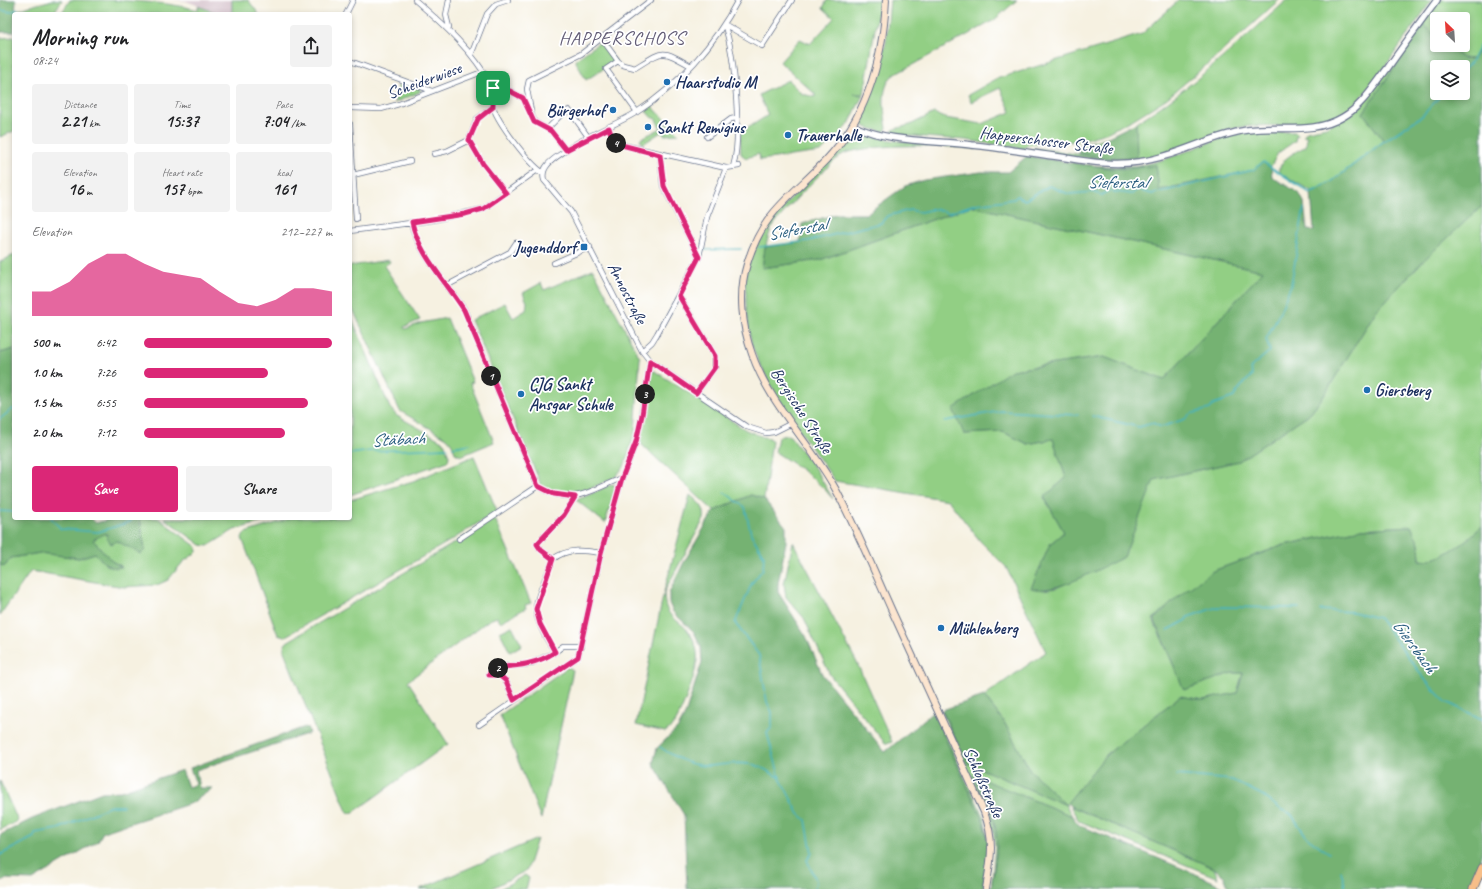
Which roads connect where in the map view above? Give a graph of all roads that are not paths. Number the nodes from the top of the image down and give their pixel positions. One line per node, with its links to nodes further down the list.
1 (353, 0): 10 (street)
2 (415, 0): 12 (street)
3 (449, 0): 12 (street)
4 (508, 0): 14 (street)
5 (651, 0): 13 (street)
6 (738, 0): 11 (street)
7 (792, 0): 11 (street)
8 (886, 0): 26 (main road, Bergische Straße)
9 (1436, 0): 26 (street, Happerschosser Straße)
10 (347, 12)
11 (724, 24): 17 (street); 25 (street)
12 (451, 31): 14 (street)
13 (602, 39): 15 (street); 24 (street)
14 (471, 55): 18 (street)
15 (618, 61): 17 (street); 23 (street)
16 (352, 62): 20 (street)
17 (691, 66): 23 (street)
18 (482, 72): 19 (street); 20 (street, Scheiderwiese)
19 (493, 88): 21 (street); 24 (street)
20 (432, 91): 22 (street, Scheiderwiese)
21 (493, 107): 31 (street); 40 (street, Annostraße)
22 (352, 108)
23 (637, 112): 27 (street)
24 (532, 117): 28 (street)
25 (736, 118): 29 (street); 38 (street)
26 (854, 126): 55 (main road, Bergische Straße)
27 (609, 128): 30 (street); 34 (street)
28 (547, 129): 30 (street); 32 (street)
29 (707, 137)
30 (589, 138): 32 (street)
31 (469, 140): 33 (street); 42 (street)
32 (566, 150): 40 (street)
33 (434, 154)
34 (660, 155): 39 (street); 48 (street)
35 (410, 161): 41 (street)
36 (352, 165): 41 (street)
37 (739, 166): 38 (street)
38 (733, 167): 39 (street)
39 (726, 168): 48 (street)
40 (542, 172): 42 (street); 47 (street, Annostraße)
41 (354, 175): 43 (street)
42 (506, 193): 44 (street)
43 (356, 219)
44 (412, 222): 45 (street); 50 (street)
45 (352, 231)
46 (516, 242): 50 (street)
47 (590, 247): 49 (street, Annostraße); 52 (street, Annostraße)
48 (699, 257): 51 (street)
49 (554, 263)
50 (448, 285): 57 (street)
51 (679, 296): 52 (street); 54 (street)
52 (642, 350): 53 (street, Annostraße)
53 (650, 361): 54 (street, Annostraße); 56 (street)
54 (696, 393): 55 (street, Annostraße)
55 (790, 424): 65 (main road, Bergische Straße)
56 (622, 478): 58 (street); 60 (street)
57 (538, 486): 58 (street); 59 (street)
58 (575, 497): 61 (street)
59 (459, 539)
60 (601, 553): 61 (street); 62 (street)
61 (553, 559): 63 (street)
62 (581, 646): 63 (street); 64 (street)
63 (555, 652): 64 (street)
64 (514, 700): 66 (street)
65 (938, 712): 68 (main road, Schloßstraße)
66 (479, 725)
67 (1482, 868): 69 (main road)
68 (986, 889)
69 (1473, 889)

